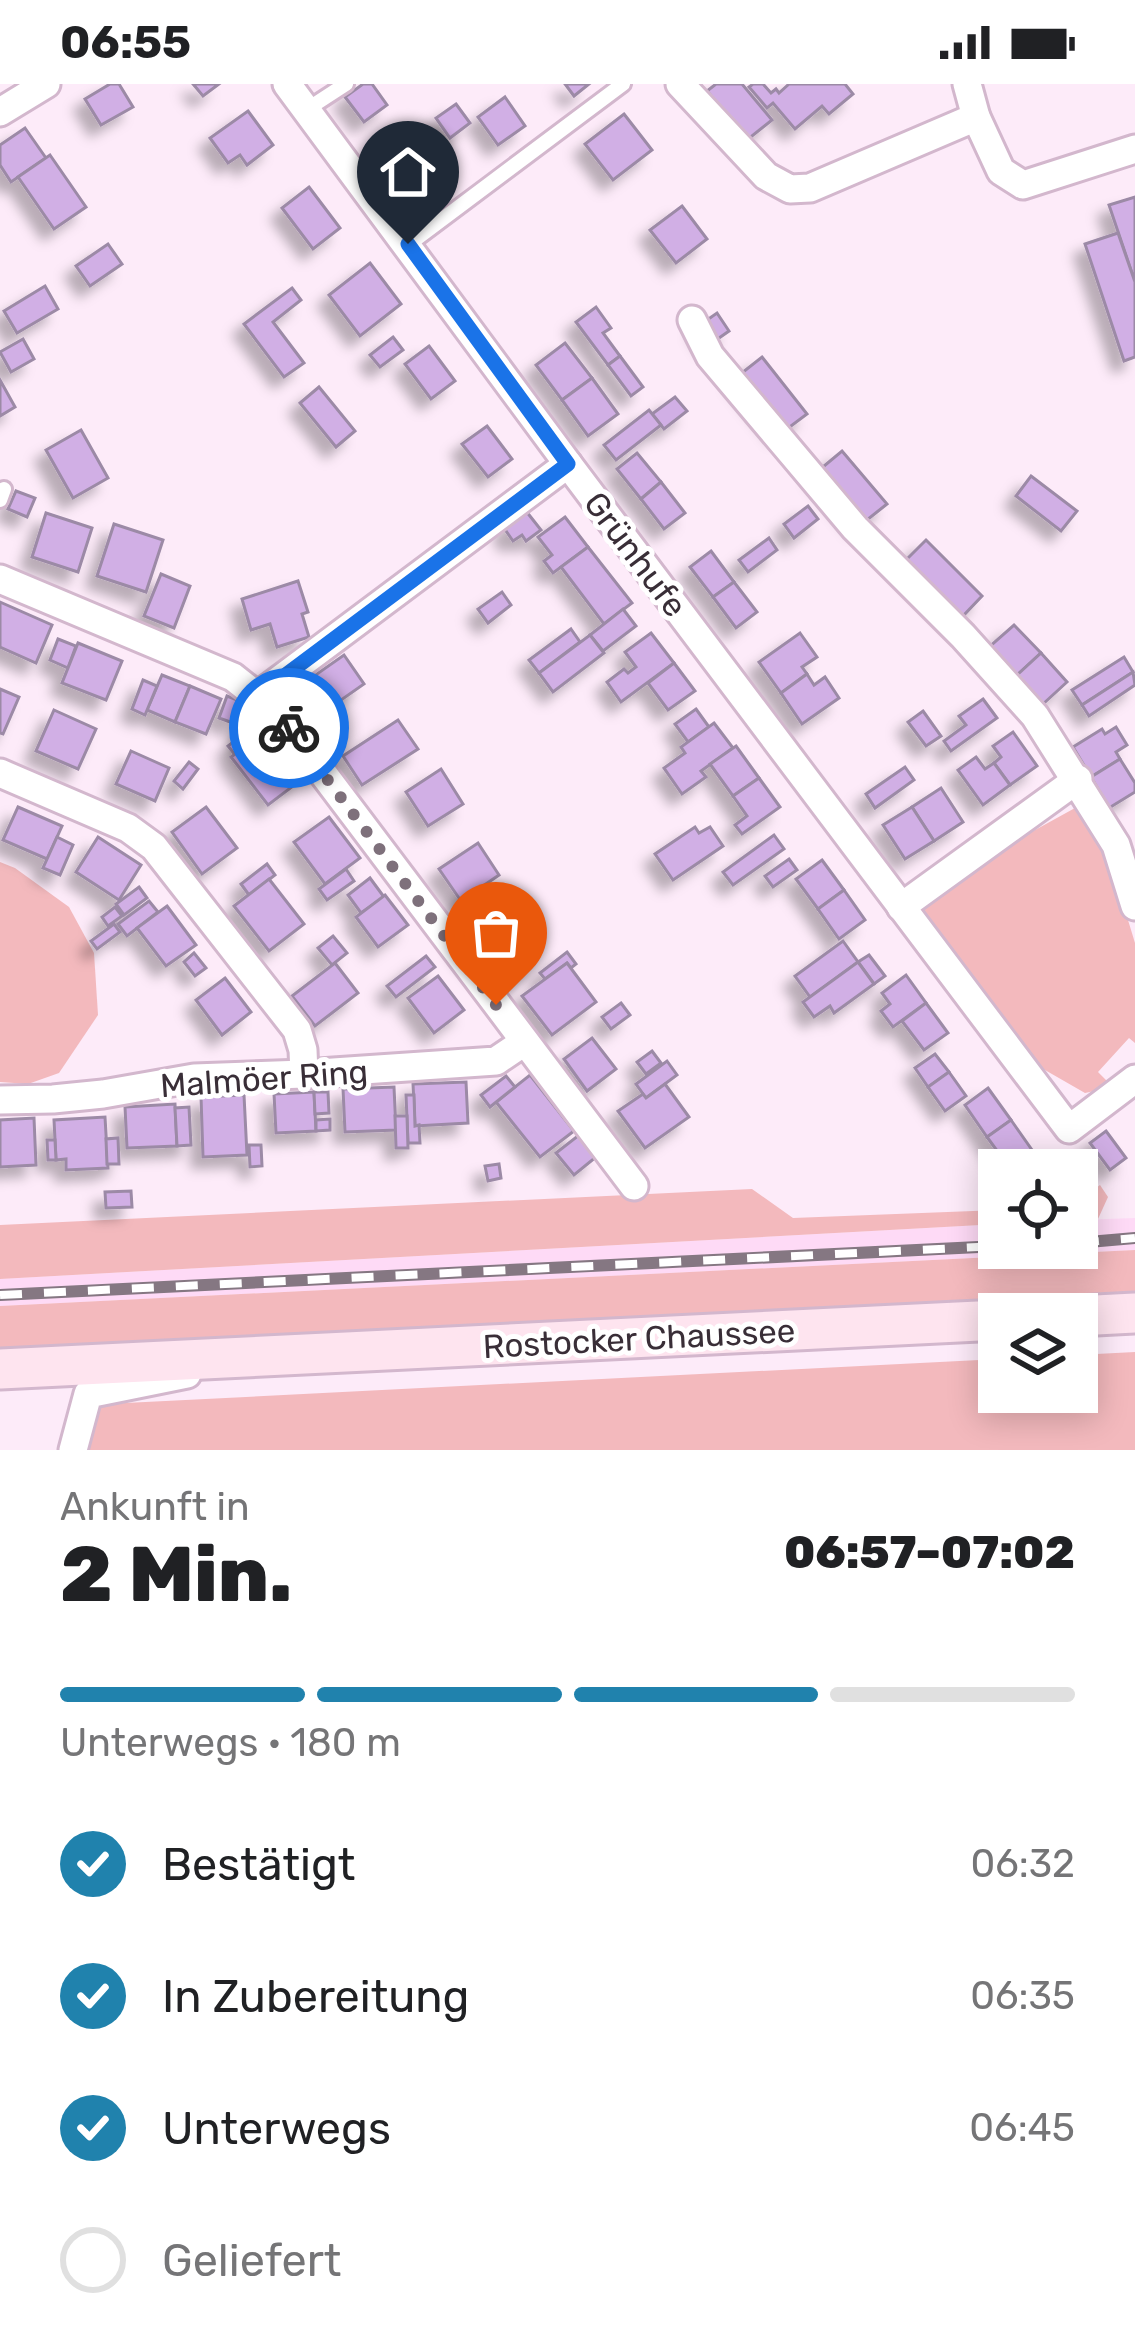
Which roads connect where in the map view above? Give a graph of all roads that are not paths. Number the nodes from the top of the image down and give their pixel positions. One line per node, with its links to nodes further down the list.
1 (46, 84): 8 (street)
2 (287, 84): 7 (street, Grünhufe)
3 (346, 84): 7 (lane)
4 (622, 84): 11 (lane)
5 (680, 84): 9 (street)
6 (968, 84): 9 (street)
7 (306, 110): 11 (street, Grünhufe)
8 (0, 112)
9 (976, 117): 10 (street)
10 (1135, 149)
11 (408, 244): 13 (street, Grünhufe)
12 (692, 320): 17 (street)
13 (568, 464): 15 (street); 19 (street, Grünhufe)
14 (0, 579): 15 (street)
15 (259, 695): 20 (street)
16 (0, 773): 21 (street)
17 (1078, 779): 18 (street); 19 (street)
18 (1135, 906)
19 (902, 907): 22 (street, Grünhufe)
20 (524, 1042): 21 (street, Malmöer Ring); 24 (street)
21 (304, 1074): 23 (street, Malmöer Ring)
22 (1135, 1079)
23 (0, 1100)
24 (634, 1186)
25 (1135, 1313): 26 (main road)
26 (1098, 1315)
27 (978, 1321): 28 (main road, Rostocker Chaussee)
28 (279, 1356): 29 (main road, Rostocker Chaussee); 30 (street, Rostocker Chaussee)
29 (0, 1369)
30 (73, 1450)

